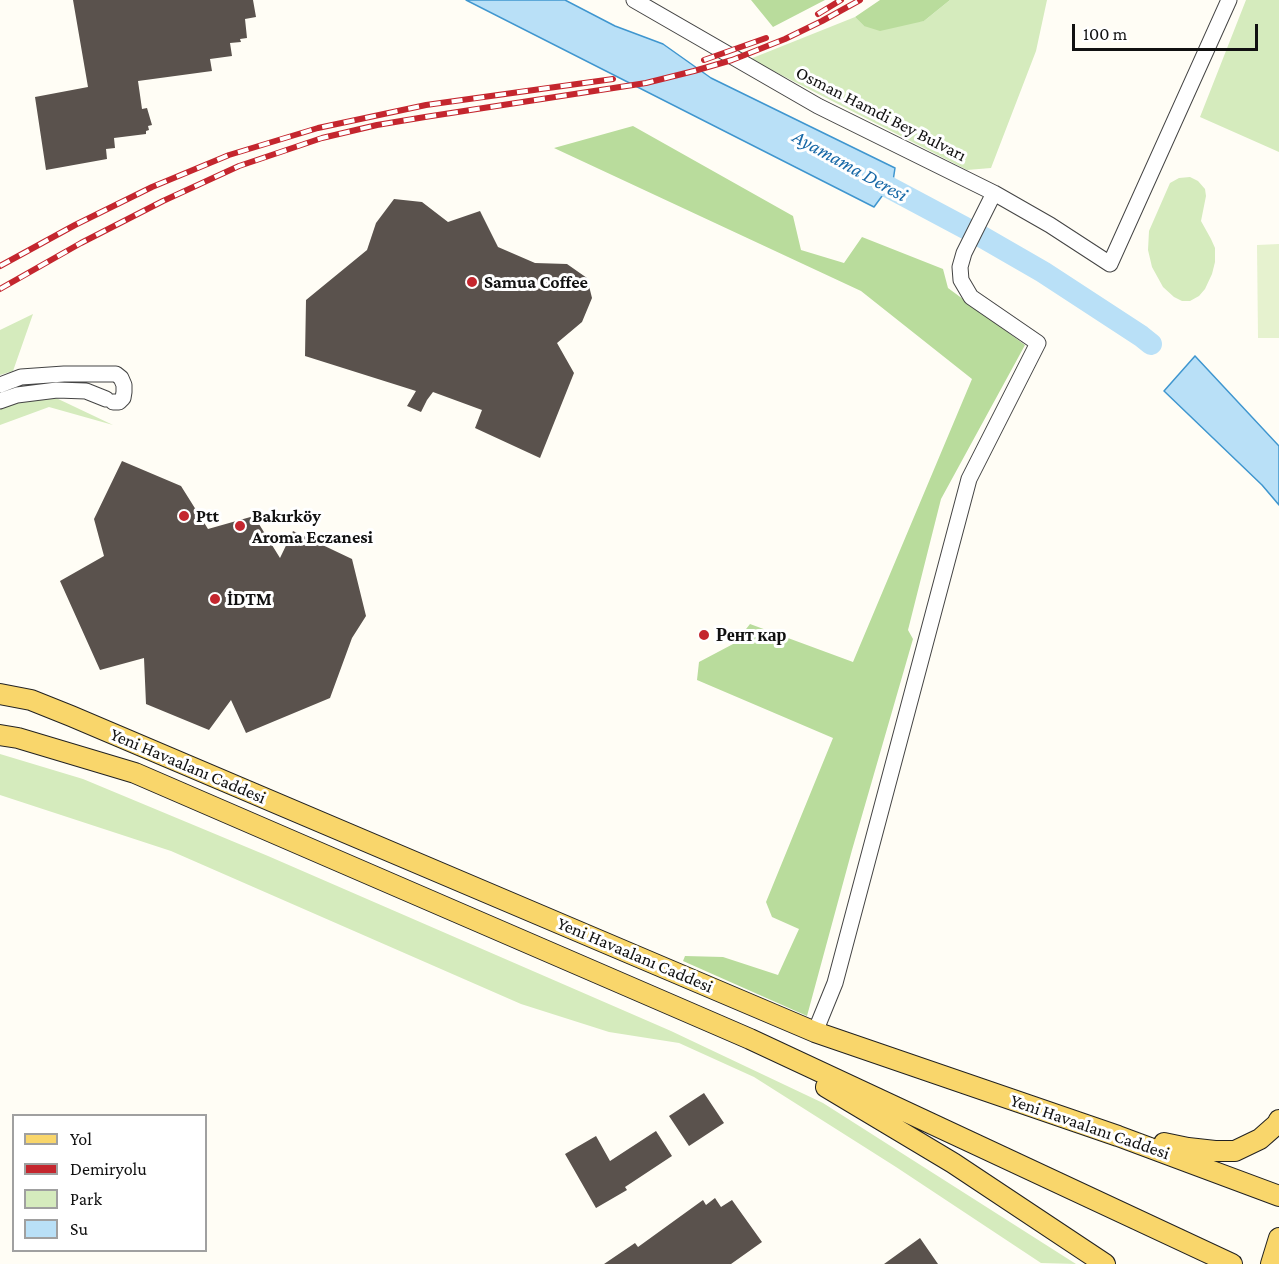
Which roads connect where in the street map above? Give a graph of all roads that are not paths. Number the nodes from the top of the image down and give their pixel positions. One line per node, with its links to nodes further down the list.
1 (633, 0): 3 (street, Osman Hamdi Bey Bulvarı)
2 (1229, 0): 3 (street, Osman Hamdi Bey Bulvarı)
3 (991, 199): 10 (street)
4 (0, 385): 5 (street)
5 (0, 401)
6 (0, 687): 8 (street)
7 (0, 694): 8 (main road, Yeni Havaalanı Caddesi)
8 (31, 700): 10 (main road, Yeni Havaalanı Caddesi)
9 (0, 735): 11 (main road, Yeni Havaalanı Caddesi)
10 (815, 1032): 13 (main road, Yeni Havaalanı Caddesi)
11 (750, 1039): 16 (main road); 17 (main road, Yeni Havaalanı Caddesi)
12 (1279, 1120): 13 (main road)
13 (1118, 1136): 14 (main road, Yeni Havaalanı Caddesi)
14 (1277, 1196)
15 (1279, 1238): 18 (main road)
16 (1105, 1264)
17 (1232, 1264)
18 (1271, 1264)

